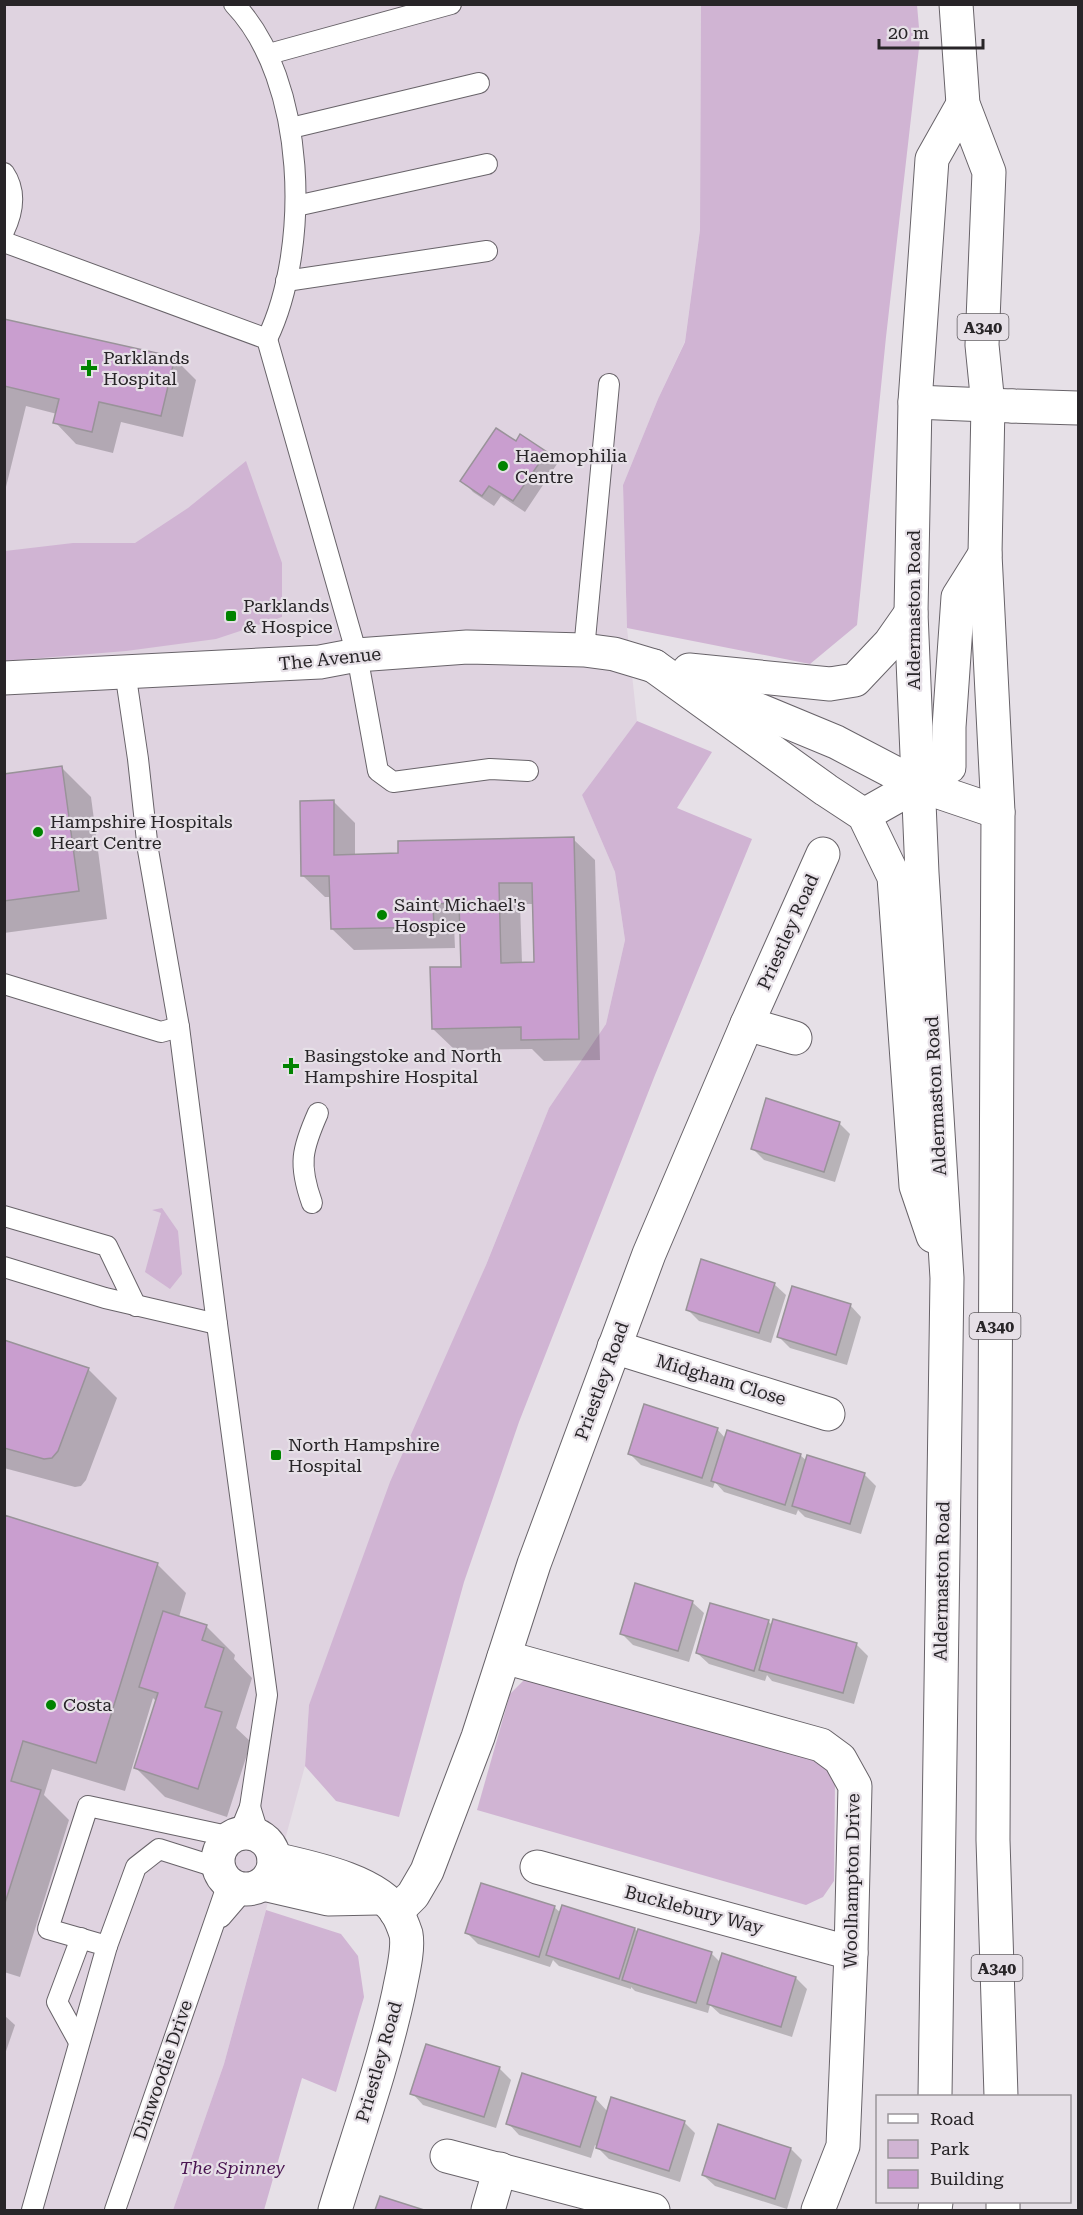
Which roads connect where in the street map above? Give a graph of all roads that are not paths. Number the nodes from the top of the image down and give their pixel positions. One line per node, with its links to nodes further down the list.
1 (234, 4): 4 (lane)
2 (451, 4): 4 (lane)
3 (956, 4): 6 (main road, A340)
4 (269, 54): 7 (lane)
5 (479, 83): 7 (lane)
6 (963, 104): 17 (main road, Aldermaston Road / A340); 18 (main road, A340)
7 (291, 128): 10 (lane)
8 (486, 164): 10 (lane)
9 (4, 173): 11 (lane)
10 (296, 206): 14 (lane)
11 (4, 231)
12 (4, 242): 15 (lane)
13 (487, 251): 14 (lane)
14 (286, 281): 15 (lane)
15 (267, 339): 23 (lane)
16 (609, 384): 22 (lane)
17 (915, 402): 18 (main road); 21 (main road, Aldermaston Road / A340)
18 (1000, 405): 19 (main road); 20 (main road, A340)
19 (1078, 408)
20 (985, 554): 28 (main road); 29 (main road, A340)
21 (911, 613): 24 (main road); 28 (main road, Aldermaston Road / A340)
22 (584, 650): 23 (main road, The Avenue); 24 (main road, The Avenue)
23 (357, 655): 25 (main road, The Avenue); 27 (lane)
24 (654, 666): 28 (main road); 30 (main road)
25 (125, 671): 26 (main road, The Avenue); 34 (lane)
26 (4, 678)
27 (528, 771)
28 (918, 785): 29 (main road); 30 (main road); 40 (main road, Aldermaston Road / A340)
29 (998, 812): 54 (main road, A340)
30 (864, 815): 40 (main road, A340)
31 (823, 854): 33 (main road, Priestley Road)
32 (4, 984): 34 (lane)
33 (747, 1024): 35 (main road); 43 (main road, Priestley Road)
34 (179, 1027): 42 (lane)
35 (795, 1038)
36 (318, 1113): 37 (lane)
37 (312, 1203)
38 (4, 1216): 41 (lane)
39 (4, 1267): 41 (lane)
40 (946, 1278): 53 (main road, Aldermaston Road / A340)
41 (136, 1306): 42 (lane)
42 (217, 1324): 46 (lane)
43 (614, 1347): 44 (main road, Midgham Close); 45 (main road, Priestley Road)
44 (828, 1414)
45 (504, 1657): 48 (main road, Priestley Road); 51 (main road, Woolhampton Drive)
46 (245, 1855): 48 (main road); 49 (lane); 50 (lane); 58 (lane, Dinwoodie Drive)
47 (537, 1867): 51 (main road, Bucklebury Way)
48 (390, 1905): 59 (main road, Priestley Road)
49 (81, 1938): 50 (lane); 52 (lane)
50 (106, 1946): 52 (lane)
51 (851, 1953): 62 (main road, Woolhampton Drive)
52 (79, 2042): 57 (lane)
53 (935, 2095)
54 (1001, 2095)
55 (447, 2156): 56 (main road)
56 (500, 2169): 60 (main road); 61 (main road)
57 (32, 2211)
58 (115, 2211)
59 (335, 2211)
60 (488, 2211)
61 (653, 2211)
62 (818, 2211)

